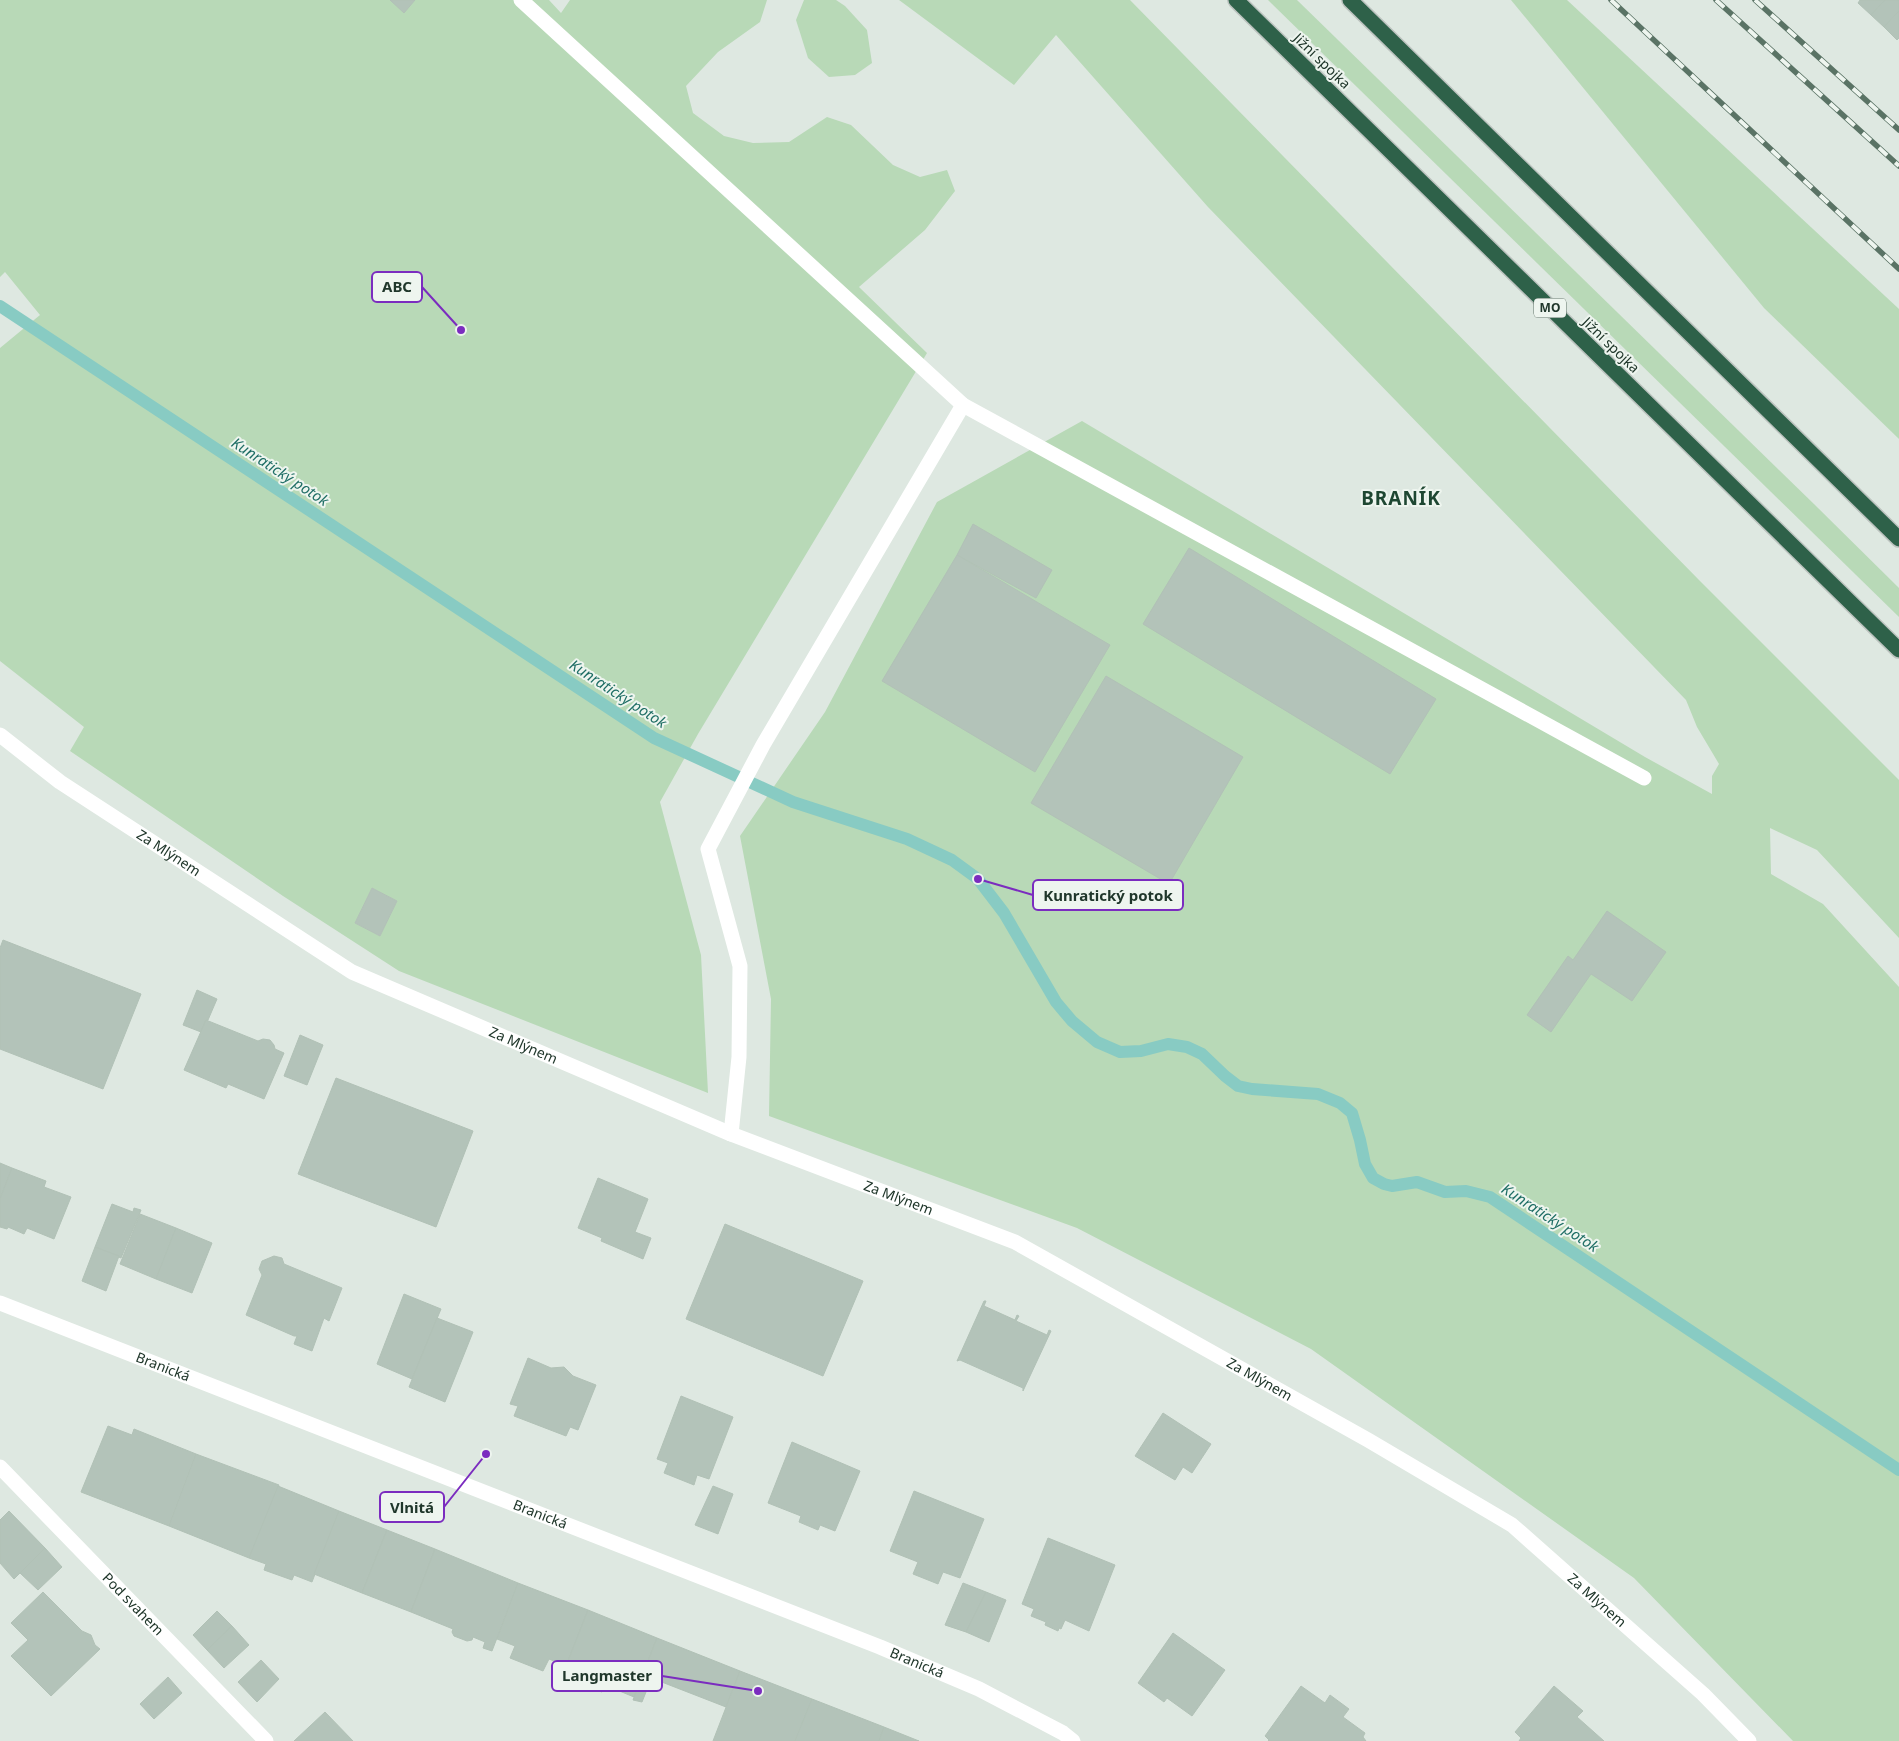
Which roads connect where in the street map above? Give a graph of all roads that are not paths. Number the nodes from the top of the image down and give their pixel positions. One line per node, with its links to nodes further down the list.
1 (521, 0): 4 (street)
2 (1236, 0): 6 (highway, Jižní spojka / MO)
3 (1350, 0): 5 (highway)
4 (964, 405): 8 (street); 9 (street)
5 (1899, 539)
6 (1899, 650)
7 (4, 744): 9 (street, Za Mlýnem)
8 (1644, 778)
9 (731, 1134): 14 (street, Za Mlýnem)
10 (0, 1303): 13 (street, Branická)
11 (0, 1467): 12 (street, Pod svahem)
12 (266, 1741)
13 (1073, 1741)
14 (1748, 1741)

